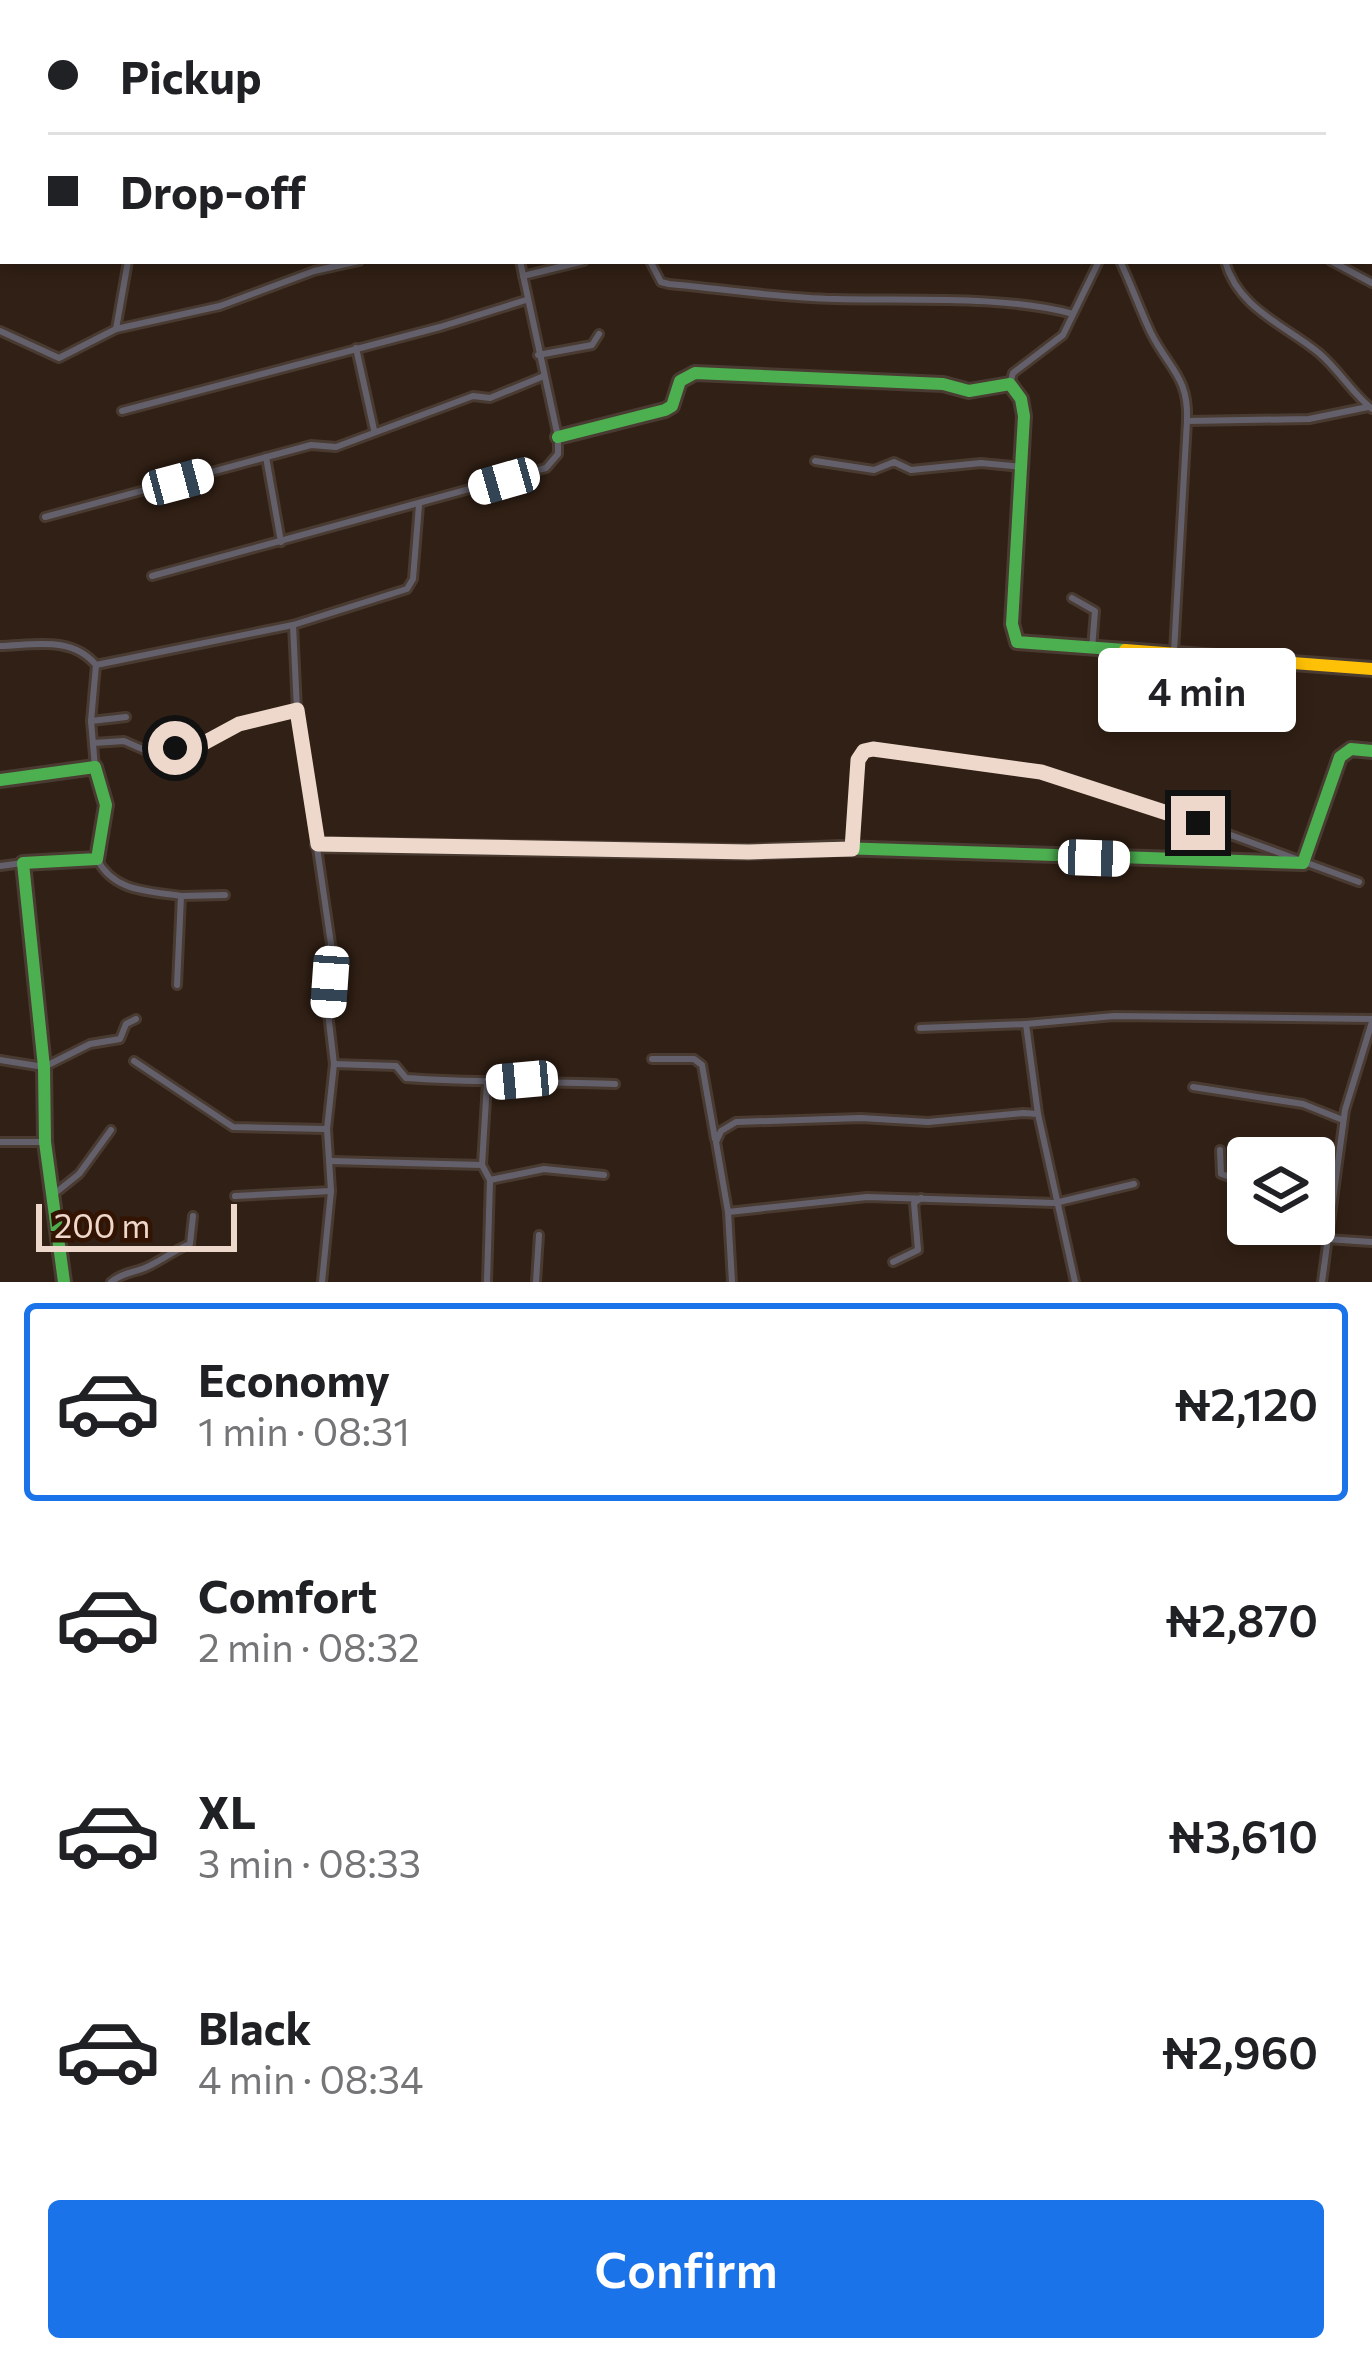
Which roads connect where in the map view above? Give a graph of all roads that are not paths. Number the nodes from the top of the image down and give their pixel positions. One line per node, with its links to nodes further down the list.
1 (127, 264): 14 (street)
2 (347, 264): 14 (street)
3 (521, 264): 10 (street)
4 (572, 264): 10 (street)
5 (652, 264): 13 (street)
6 (1098, 264): 13 (street)
7 (1121, 264): 23 (street)
8 (1227, 264): 21 (street)
9 (1337, 264): 11 (street)
10 (523, 276): 12 (street)
11 (1372, 283)
12 (526, 300): 17 (street); 18 (street)
13 (1073, 314): 20 (street)
14 (116, 329): 15 (street)
15 (0, 332)
16 (599, 334): 18 (street)
17 (356, 348): 22 (street); 24 (street)
18 (538, 355): 19 (street)
19 (544, 376): 24 (street); 25 (street)
20 (1010, 384): 25 (street); 28 (street)
21 (1370, 408): 23 (street)
22 (122, 412)
23 (1187, 421): 37 (street)
24 (374, 430): 26 (street)
25 (558, 437): 29 (street)
26 (266, 458): 30 (street); 31 (street)
27 (815, 461): 28 (street)
28 (1022, 467): 36 (street)
29 (419, 505): 31 (street); 34 (street)
30 (45, 518)
31 (281, 542): 32 (street)
32 (152, 576)
33 (1072, 598): 36 (street)
34 (293, 625): 38 (street); 40 (street)
35 (0, 646): 38 (street)
36 (1092, 649): 37 (street)
37 (1174, 656): 39 (street)
38 (96, 665): 42 (street)
39 (1372, 669)
40 (297, 710): 43 (street); 47 (street)
41 (126, 717): 42 (street)
42 (91, 721): 43 (street)
43 (93, 743): 45 (street)
44 (1372, 752): 51 (street)
45 (94, 767): 46 (street); 49 (street)
46 (0, 780)
47 (318, 844): 48 (street); 64 (street)
48 (852, 849): 51 (street); 51 (street)
49 (97, 859): 50 (street); 55 (street)
50 (23, 863): 52 (street); 65 (street)
51 (1303, 863): 53 (street)
52 (0, 866)
53 (1359, 883)
54 (225, 895): 55 (street)
55 (181, 896): 56 (street)
56 (177, 986)
57 (136, 1019): 65 (street)
58 (1372, 1021): 59 (street); 70 (street)
59 (1026, 1024): 60 (street); 69 (street)
60 (920, 1028)
61 (652, 1059): 75 (street)
62 (0, 1060): 65 (street)
63 (134, 1060): 72 (street)
64 (334, 1064): 66 (street); 72 (street)
65 (44, 1067): 74 (street)
66 (487, 1083): 67 (street); 78 (street)
67 (615, 1084)
68 (1193, 1087): 70 (street)
69 (1038, 1114): 75 (street); 88 (street)
70 (1343, 1120): 80 (street)
71 (111, 1130): 85 (street)
72 (327, 1130): 77 (street)
73 (0, 1142): 74 (street)
74 (45, 1142): 85 (street)
75 (716, 1142): 89 (street)
76 (1220, 1150): 81 (street)
77 (331, 1161): 78 (street); 84 (street)
78 (482, 1166): 82 (street)
79 (604, 1174): 82 (street)
80 (1335, 1174)
81 (1227, 1176)
82 (490, 1180): 99 (street)
83 (1133, 1184): 88 (street)
84 (331, 1191): 86 (street); 98 (street)
85 (52, 1196): 96 (street)
86 (235, 1196)
87 (924, 1196): 88 (street); 89 (street); 95 (street)
88 (1055, 1203): 102 (street)
89 (728, 1212): 101 (street)
90 (193, 1216): 97 (street)
91 (539, 1235): 100 (street)
92 (1335, 1240): 93 (street)
93 (1372, 1242)
94 (1325, 1245): 103 (street)
95 (893, 1262)
96 (64, 1282)
97 (111, 1282)
98 (322, 1282)
99 (487, 1282)
100 (536, 1282)
101 (732, 1282)
102 (1076, 1282)
103 (1322, 1282)

